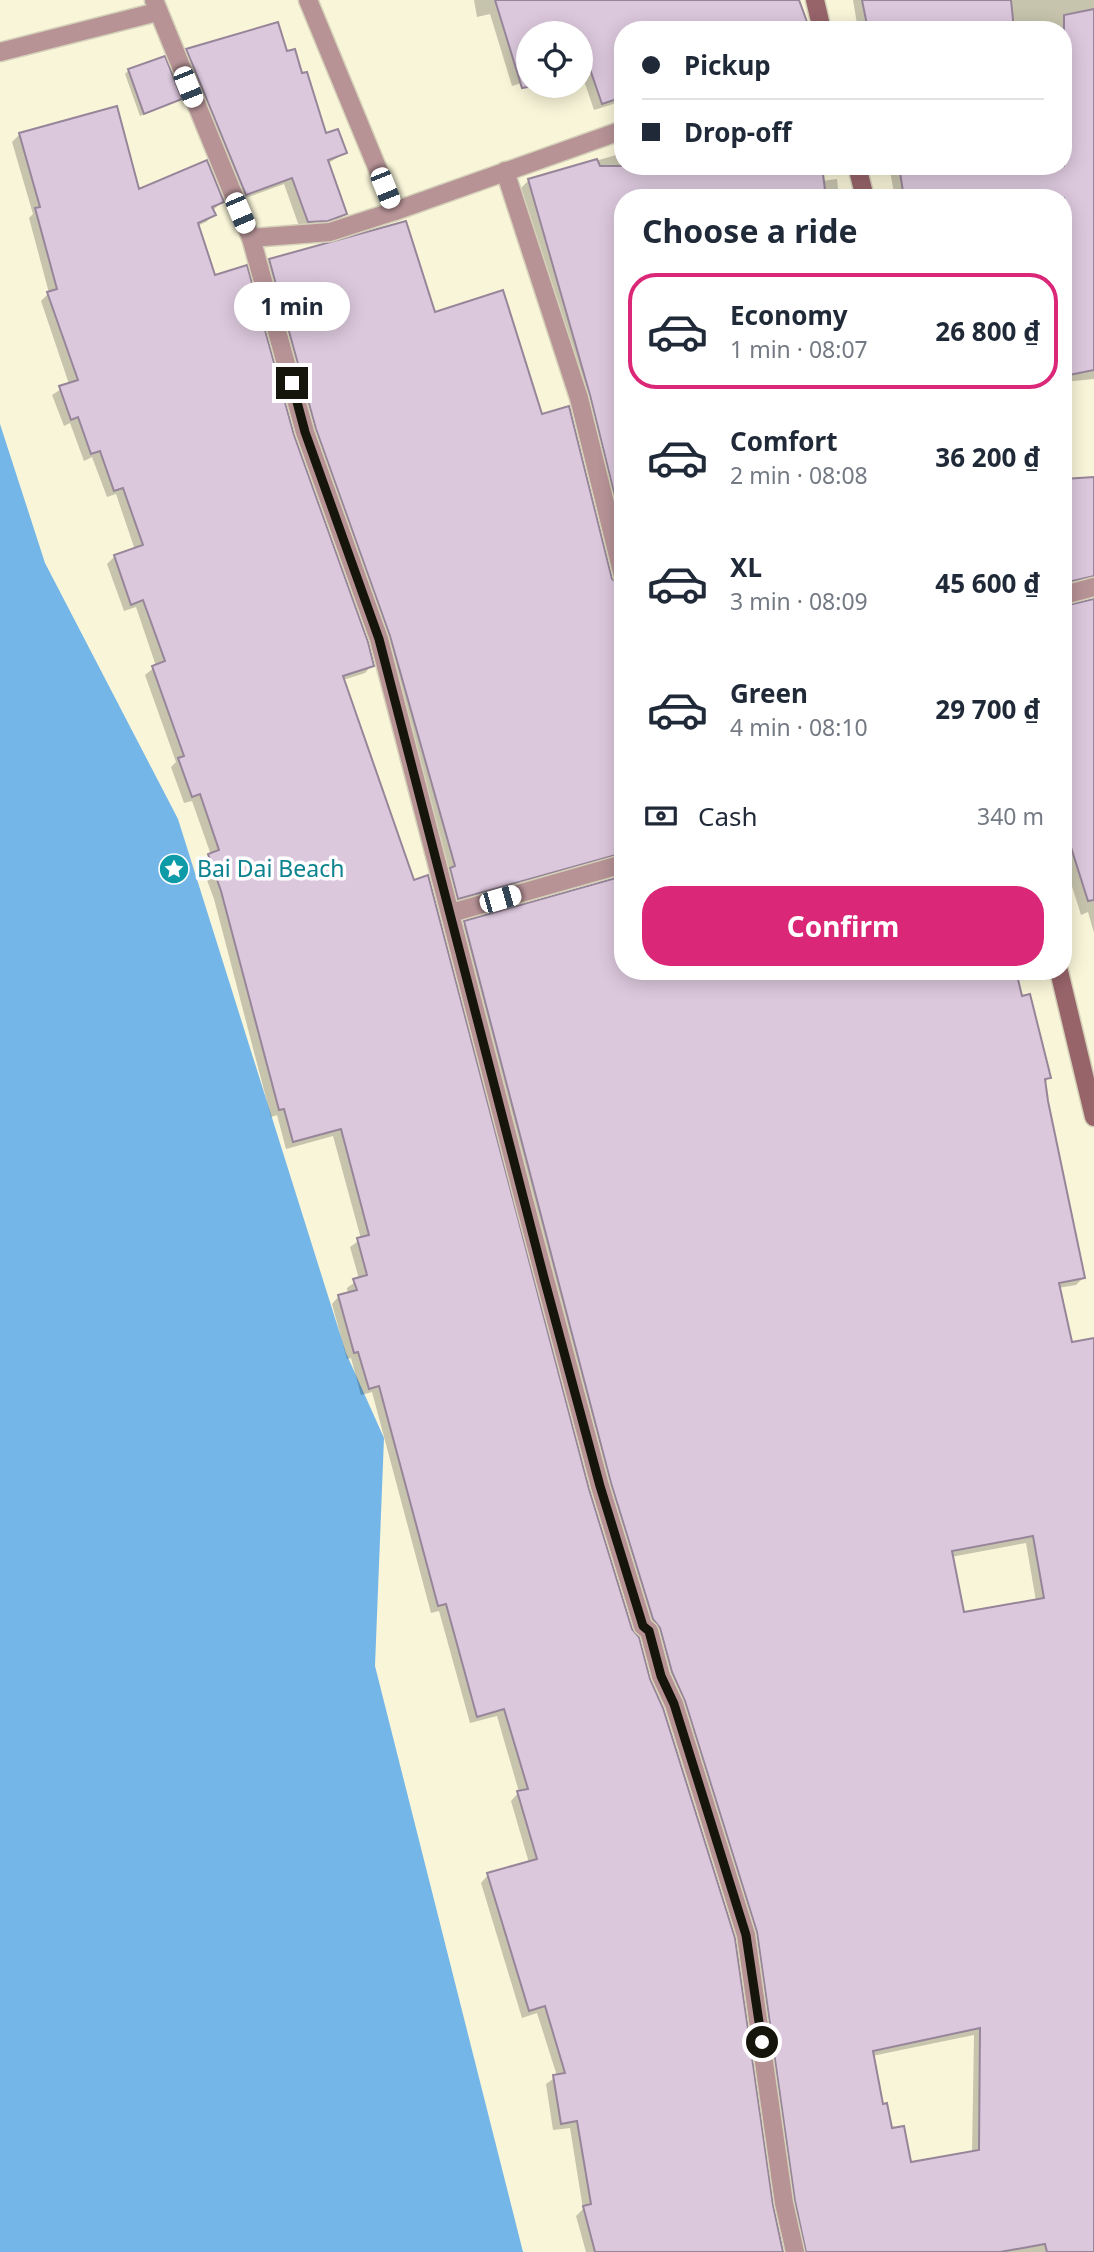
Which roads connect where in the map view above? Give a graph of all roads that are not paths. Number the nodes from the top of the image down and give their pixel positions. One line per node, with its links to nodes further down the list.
1 (307, 0): 8 (street)
2 (815, 0): 4 (street)
3 (155, 6): 5 (street); 9 (street)
4 (820, 21)
5 (0, 52)
6 (614, 133): 7 (street)
7 (505, 171): 8 (street); 10 (street)
8 (395, 211): 9 (street)
9 (251, 238): 14 (street)
10 (614, 540)
11 (1094, 587): 12 (street)
12 (1072, 592)
13 (614, 866): 14 (street)
14 (451, 913): 17 (street)
15 (1061, 980): 16 (street)
16 (1094, 1117)
17 (795, 2252)

